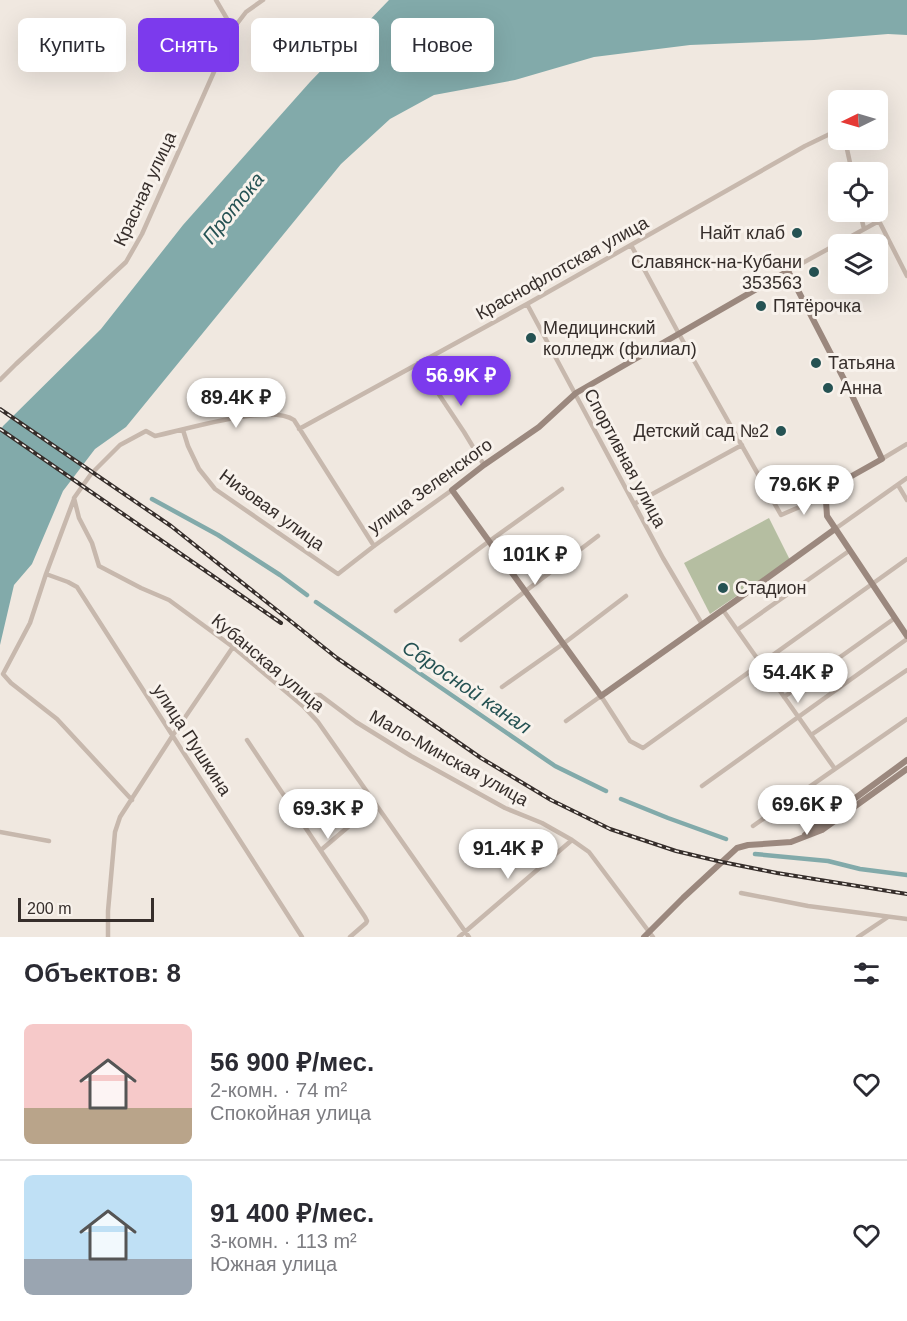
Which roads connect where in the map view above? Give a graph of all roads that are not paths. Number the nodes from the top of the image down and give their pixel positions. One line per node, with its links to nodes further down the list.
1 (216, 0): 3 (street)
2 (262, 0): 4 (street, Красная улица)
3 (226, 18)
4 (239, 20)
5 (213, 72): 15 (street, Красная улица)
6 (828, 135): 9 (street, Краснофлотская улица)
7 (862, 222): 8 (street)
8 (864, 230): 10 (street, улица Зеленского); 11 (street, улица Зеленского)
9 (631, 245): 12 (street, Краснофлотская улица); 13 (street)
10 (788, 271): 13 (street, улица Зеленского); 21 (street)
11 (907, 276)
12 (527, 304): 14 (street, Краснофлотская улица); 16 (street, Спортивная улица)
13 (680, 334): 16 (street, улица Зеленского); 20 (street)
14 (418, 363): 17 (street, Краснофлотская улица); 22 (street)
15 (0, 380)
16 (576, 393): 22 (street, улица Зеленского); 30 (street, Спортивная улица)
17 (299, 429): 18 (street); 34 (street)
18 (183, 430): 27 (street); 38 (street, Низовая улица)
19 (907, 444): 21 (street)
20 (742, 445): 29 (street); 30 (street)
21 (882, 459): 29 (street)
22 (484, 465): 26 (street, улица Зеленского)
23 (907, 478): 24 (street)
24 (898, 485): 28 (street); 31 (street)
25 (562, 489): 33 (street)
26 (452, 490): 33 (street); 34 (street, улица Зеленского)
27 (74, 498): 37 (street); 50 (street, Кубанская улица)
28 (907, 500)
29 (826, 501): 31 (street)
30 (634, 504): 45 (street, Спортивная улица)
31 (834, 529): 35 (street); 42 (street)
32 (598, 536): 40 (street)
33 (488, 542): 40 (street); 43 (street)
34 (374, 546): 38 (street, улица Зеленского)
35 (849, 551): 39 (street); 46 (street)
36 (907, 559): 39 (street)
37 (45, 574): 60 (street, улица Пушкина); 67 (street)
38 (338, 574)
39 (872, 584): 44 (street); 51 (street)
40 (524, 592): 48 (street); 49 (street)
41 (626, 596): 49 (street)
42 (723, 610): 45 (street); 46 (street)
43 (396, 611)
44 (895, 618): 47 (street); 55 (street)
45 (702, 624): 54 (street)
46 (737, 630): 51 (street)
47 (907, 637): 57 (street)
48 (461, 640)
49 (563, 644): 53 (street); 54 (street)
50 (233, 647): 56 (street, Кубанская улица); 60 (street)
51 (761, 663): 54 (street); 55 (street)
52 (907, 670): 61 (street)
53 (502, 687)
54 (601, 696): 59 (street)
55 (784, 697): 57 (street)
56 (303, 706): 68 (street, Кубанская улица); 74 (street, Мало-Минская улица)
57 (799, 717): 61 (street); 66 (street)
58 (907, 719): 64 (street)
59 (566, 721)
60 (173, 735): 67 (street); 83 (street, улица Пушкина)
61 (812, 735): 64 (street)
62 (247, 740): 76 (street)
63 (907, 760): 69 (street)
64 (835, 769): 70 (street)
65 (907, 770): 71 (street)
66 (702, 786)
67 (132, 800): 82 (street)
68 (375, 804): 76 (street); 80 (street, Кубанская улица)
69 (818, 824): 71 (street); 73 (street)
70 (753, 826)
71 (822, 830): 73 (street)
72 (0, 832): 75 (street)
73 (799, 839): 81 (street)
74 (572, 840): 80 (street); 81 (street, Мало-Минская улица)
75 (49, 841)
76 (321, 850): 84 (street)
77 (741, 893): 78 (street)
78 (888, 917): 79 (street); 87 (street)
79 (907, 919)
80 (465, 932): 85 (street); 86 (street, Кубанская улица)
81 (648, 935)
82 (108, 937)
83 (302, 937)
84 (350, 937)
85 (459, 937)
86 (469, 937)
87 (858, 937)

